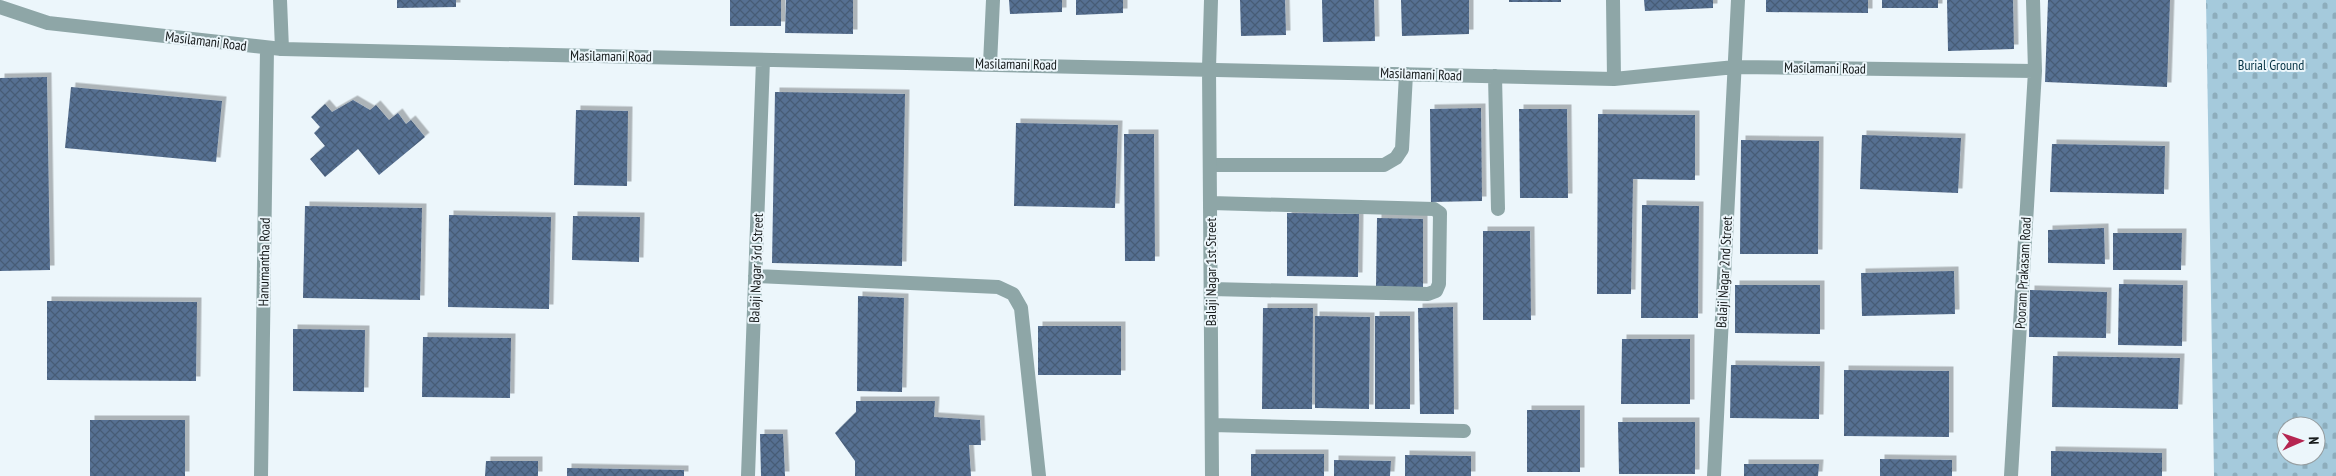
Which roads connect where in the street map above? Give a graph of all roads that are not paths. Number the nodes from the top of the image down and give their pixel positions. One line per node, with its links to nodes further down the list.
1 (280, 0): 9 (street)
2 (993, 0): 11 (street)
3 (1211, 0): 13 (street, Balaji Nagar 1st Street)
4 (1612, 0): 17 (street)
5 (1738, 0): 12 (street, Balaji Nagar 2nd Street)
6 (2033, 0): 14 (street, Pooram Prakasam Road)
7 (0, 7): 8 (street, Masilamani Road)
8 (267, 48): 9 (street, Masilamani Road); 25 (street, Hanumantha Road)
9 (282, 49): 10 (street, Masilamani Road)
10 (763, 60): 11 (street, Masilamani Road); 21 (street, Balaji Nagar 3rd Street)
11 (990, 64): 13 (street, Masilamani Road)
12 (1735, 67): 14 (street, Masilamani Road); 17 (street, Masilamani Road); 29 (street, Balaji Nagar 2nd Street)
13 (1210, 68): 15 (street, Masilamani Road); 18 (street, Balaji Nagar 1st Street)
14 (2035, 71): 30 (street, Pooram Prakasam Road)
15 (1406, 74): 16 (street, Masilamani Road); 18 (street)
16 (1495, 76): 17 (street, Masilamani Road); 20 (street)
17 (1614, 79)
18 (1210, 165): 19 (street, Balaji Nagar 1st Street)
19 (1211, 203): 22 (street, Balaji Nagar 1st Street); 22 (street)
20 (1498, 209)
21 (755, 276): 26 (street, Balaji Nagar 3rd Street); 27 (street)
22 (1211, 289): 23 (street, Balaji Nagar 1st Street)
23 (1212, 425): 24 (street); 28 (street, Balaji Nagar 1st Street)
24 (1464, 431)
25 (261, 476)
26 (748, 476)
27 (1039, 476)
28 (1212, 476)
29 (1714, 476)
30 (2011, 476)

